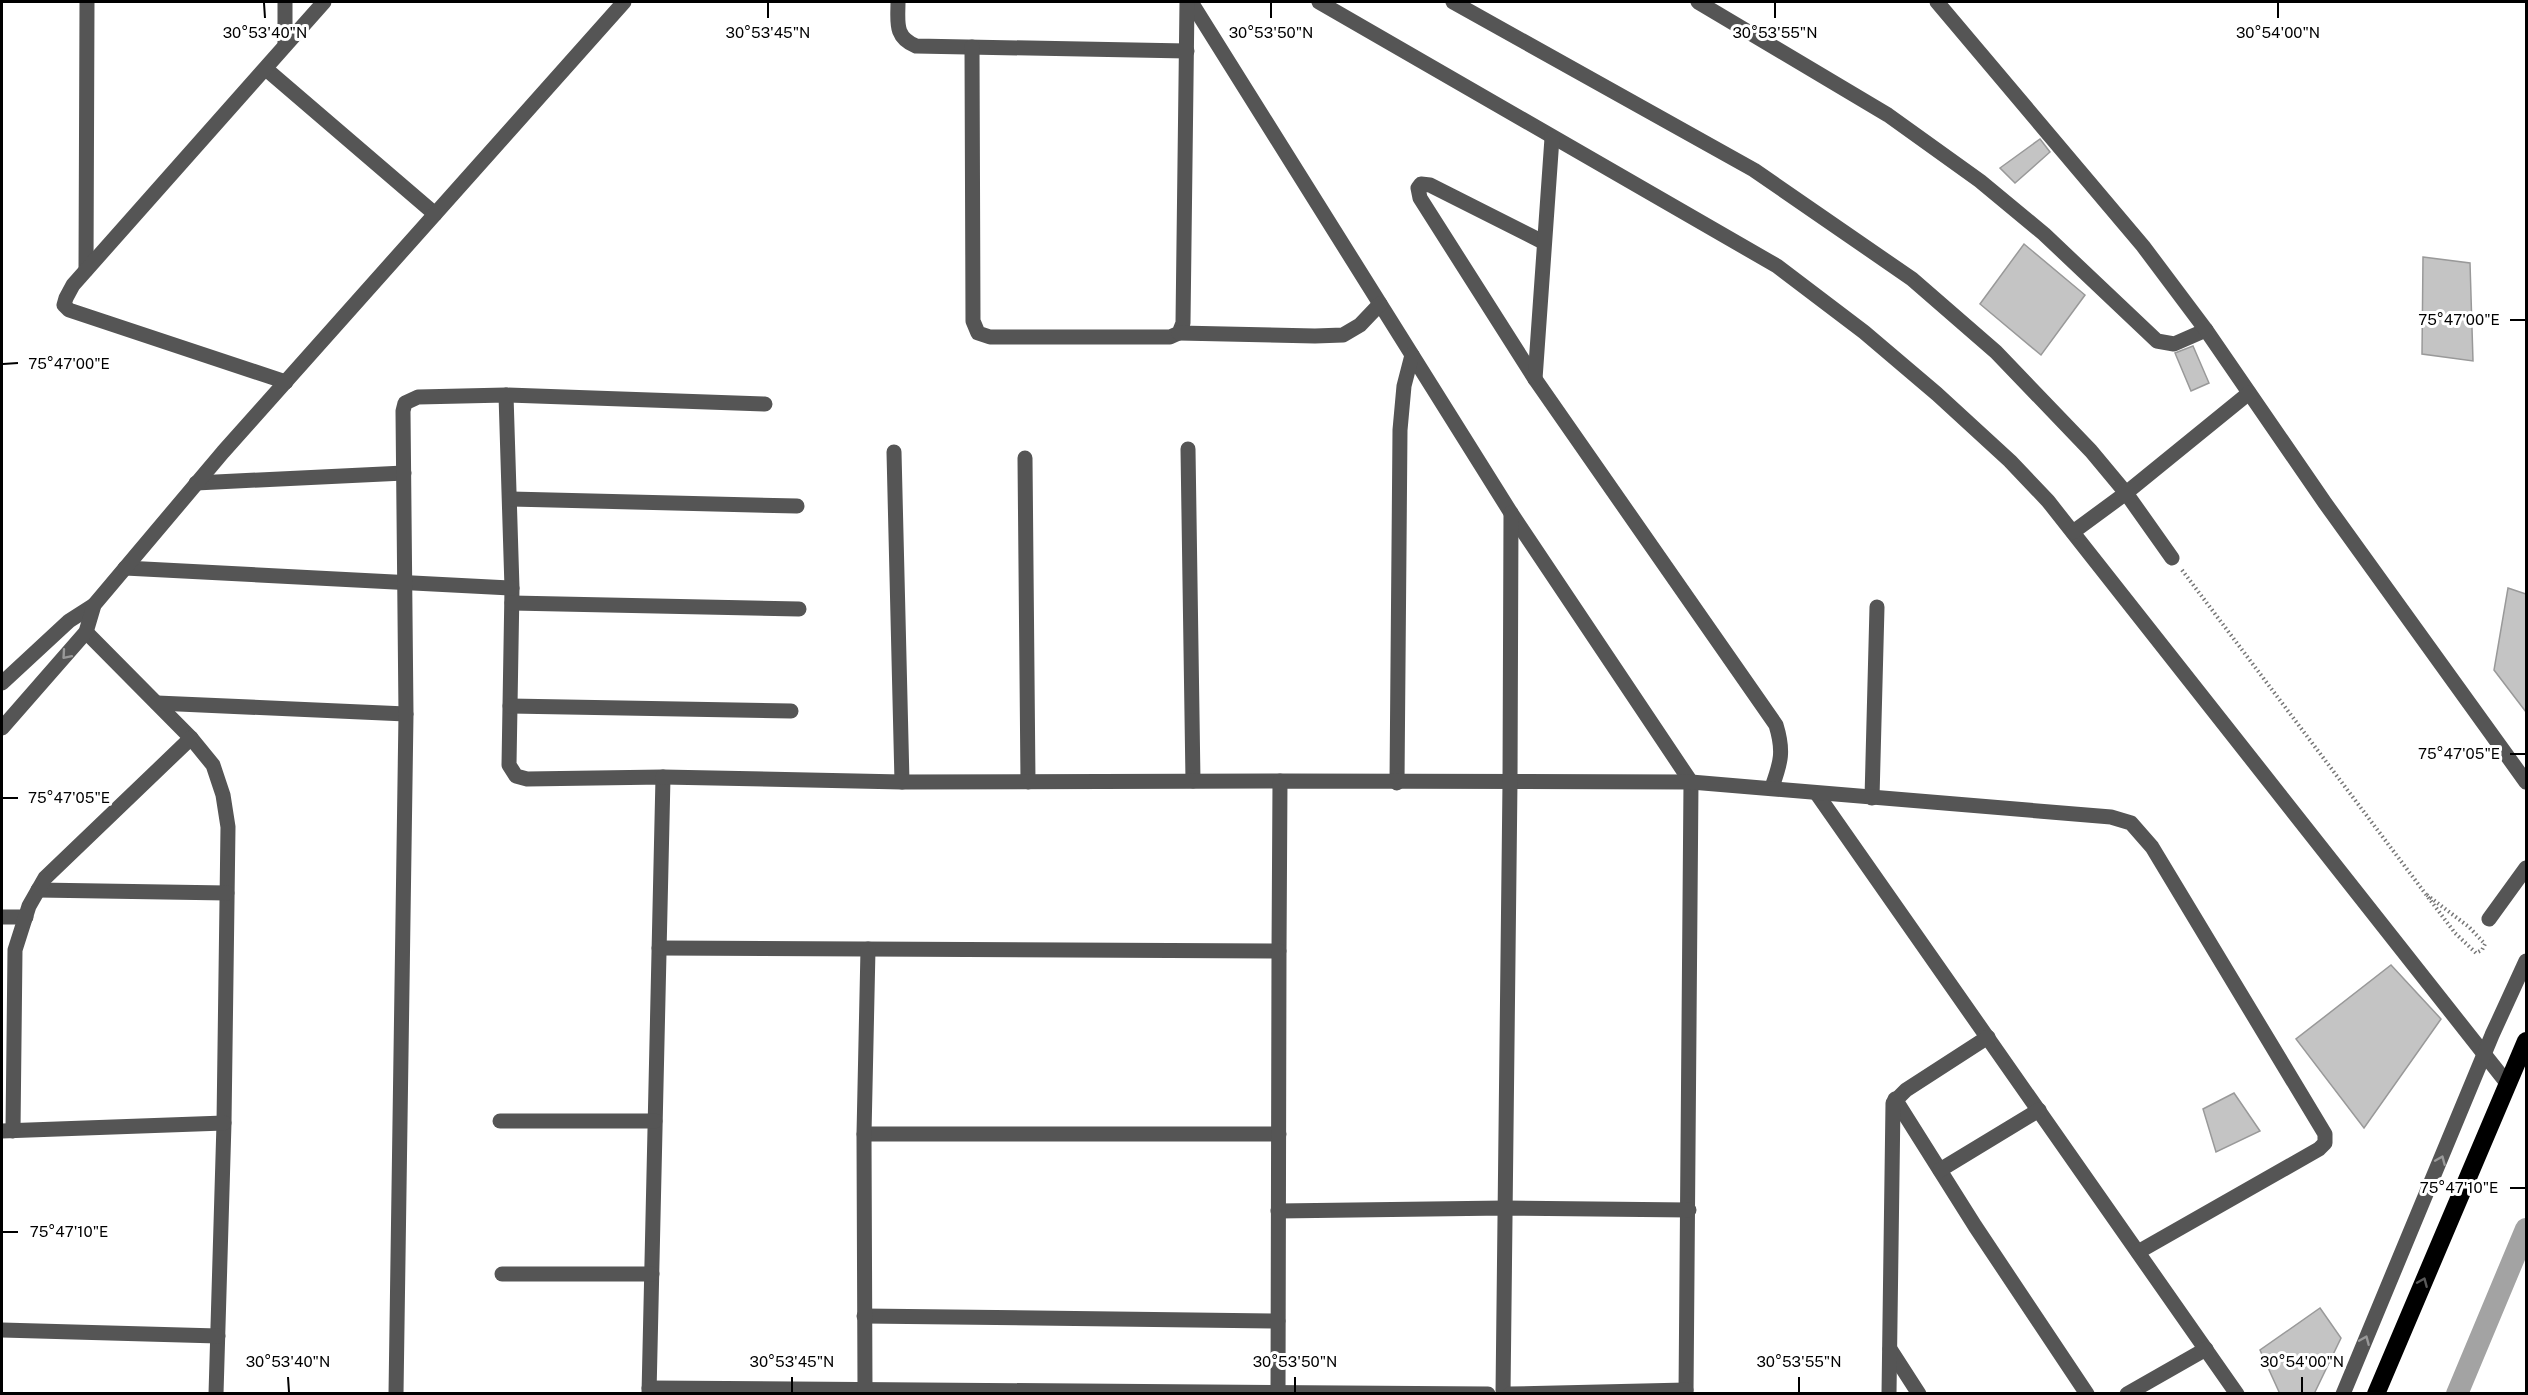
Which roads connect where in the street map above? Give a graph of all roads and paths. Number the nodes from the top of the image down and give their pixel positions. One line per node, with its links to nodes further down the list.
1 (87, 2): 18 (street)
2 (285, 2): 11 (street)
3 (324, 2): 11 (street)
4 (624, 2): 16 (street)
5 (898, 2): 12 (street)
6 (1189, 2): 13 (street); 19 (street)
7 (1319, 2): 15 (street)
8 (1454, 2): 33 (street)
9 (1698, 2): 20 (street)
10 (1937, 2): 20 (street)
11 (285, 43): 14 (street)
12 (972, 47): 13 (street); 21 (street)
13 (1187, 51): 21 (street)
14 (266, 69): 16 (street); 18 (street)
15 (1552, 138): 17 (street); 37 (street)
16 (435, 214): 24 (street)
17 (1543, 242): 23 (street); 23 (street)
18 (86, 270): 24 (street)
19 (1380, 304): 21 (street); 22 (street)
20 (2206, 330): 25 (street)
21 (1179, 333)
22 (1412, 355): 36 (street); 61 (street)
23 (1535, 379): 62 (street)
24 (286, 382): 32 (street)
25 (2249, 393): 33 (street); 60 (street)
26 (506, 395): 27 (street); 31 (street); 34 (street)
27 (765, 404)
28 (1188, 449): 54 (street)
29 (894, 452): 56 (street)
30 (1025, 458): 57 (street)
31 (404, 473): 32 (street); 40 (street)
32 (196, 483): 39 (street)
33 (2126, 493): 37 (street); 38 (street)
34 (511, 499): 35 (street); 41 (street)
35 (797, 506)
36 (1511, 513): 58 (street); 59 (street)
37 (2073, 532): 78 (street)
38 (2172, 558): 68 (path)
39 (125, 568): 40 (street); 42 (street)
40 (406, 582): 41 (street); 50 (street)
41 (512, 595): 44 (street); 48 (street)
42 (94, 605): 45 (street); 46 (street)
43 (1876, 607): 64 (street)
44 (799, 609)
45 (86, 632): 47 (street); 51 (street, one-way to 51)
46 (2, 683)
47 (157, 702): 50 (street); 52 (street)
48 (510, 706): 49 (street); 53 (street)
49 (790, 711)
50 (406, 714): 106 (street)
51 (2, 728)
52 (191, 738): 66 (street); 67 (street)
53 (663, 777): 56 (street); 72 (street)
54 (1193, 781): 55 (street); 57 (street)
55 (1280, 781): 61 (street); 74 (street)
56 (902, 782): 57 (street)
57 (1028, 782)
58 (1510, 782): 59 (street); 61 (street); 89 (street)
59 (1691, 782): 62 (street); 90 (street)
60 (2526, 782)
61 (1397, 783)
62 (1772, 788): 63 (street)
63 (1817, 794): 64 (street); 76 (street)
64 (1872, 798): 92 (street)
65 (2526, 868): 71 (street)
66 (38, 890): 67 (street); 70 (street)
67 (227, 893): 84 (street)
68 (2427, 895): 68 (path)
69 (2, 917): 70 (street)
70 (26, 917): 85 (street)
71 (2489, 919)
72 (659, 948): 73 (street); 83 (street)
73 (868, 949): 74 (street); 86 (street)
74 (1279, 951): 87 (street)
75 (2526, 961): 78 (street)
76 (1988, 1037): 80 (street); 81 (street)
77 (2526, 1043): 79 (highway)
78 (2485, 1054): 79 (street); 115 (street, one-way to 78)
79 (2509, 1080): 116 (highway, one-way to 79)
80 (1895, 1100): 88 (street); 100 (street)
81 (2039, 1110): 88 (street); 92 (street)
82 (500, 1121): 83 (street)
83 (655, 1121): 94 (street)
84 (224, 1123): 85 (street); 98 (street)
85 (7, 1131)
86 (864, 1134): 87 (street); 95 (street)
87 (1279, 1134): 91 (street)
88 (1940, 1170): 112 (street)
89 (1505, 1208): 90 (street); 91 (street); 108 (street)
90 (1689, 1210): 103 (street)
91 (1278, 1211): 96 (street)
92 (2138, 1252): 99 (street)
93 (502, 1274): 94 (street)
94 (652, 1274): 102 (street)
95 (864, 1316): 96 (street); 101 (street)
96 (1278, 1321): 104 (street)
97 (2, 1330): 98 (street)
98 (218, 1336): 105 (street)
99 (2206, 1348): 113 (street); 114 (street)
100 (1890, 1349): 110 (street); 111 (street)
101 (866, 1389): 102 (street); 104 (street)
102 (649, 1391)
103 (1686, 1392): 109 (street)
104 (1278, 1393): 107 (street)
105 (216, 1394)
106 (396, 1394)
107 (1488, 1394)
108 (1503, 1394)
109 (1510, 1394)
110 (1889, 1394)
111 (1919, 1394)
112 (2087, 1394)
113 (2127, 1394)
114 (2237, 1394)
115 (2343, 1394)
116 (2376, 1394)

